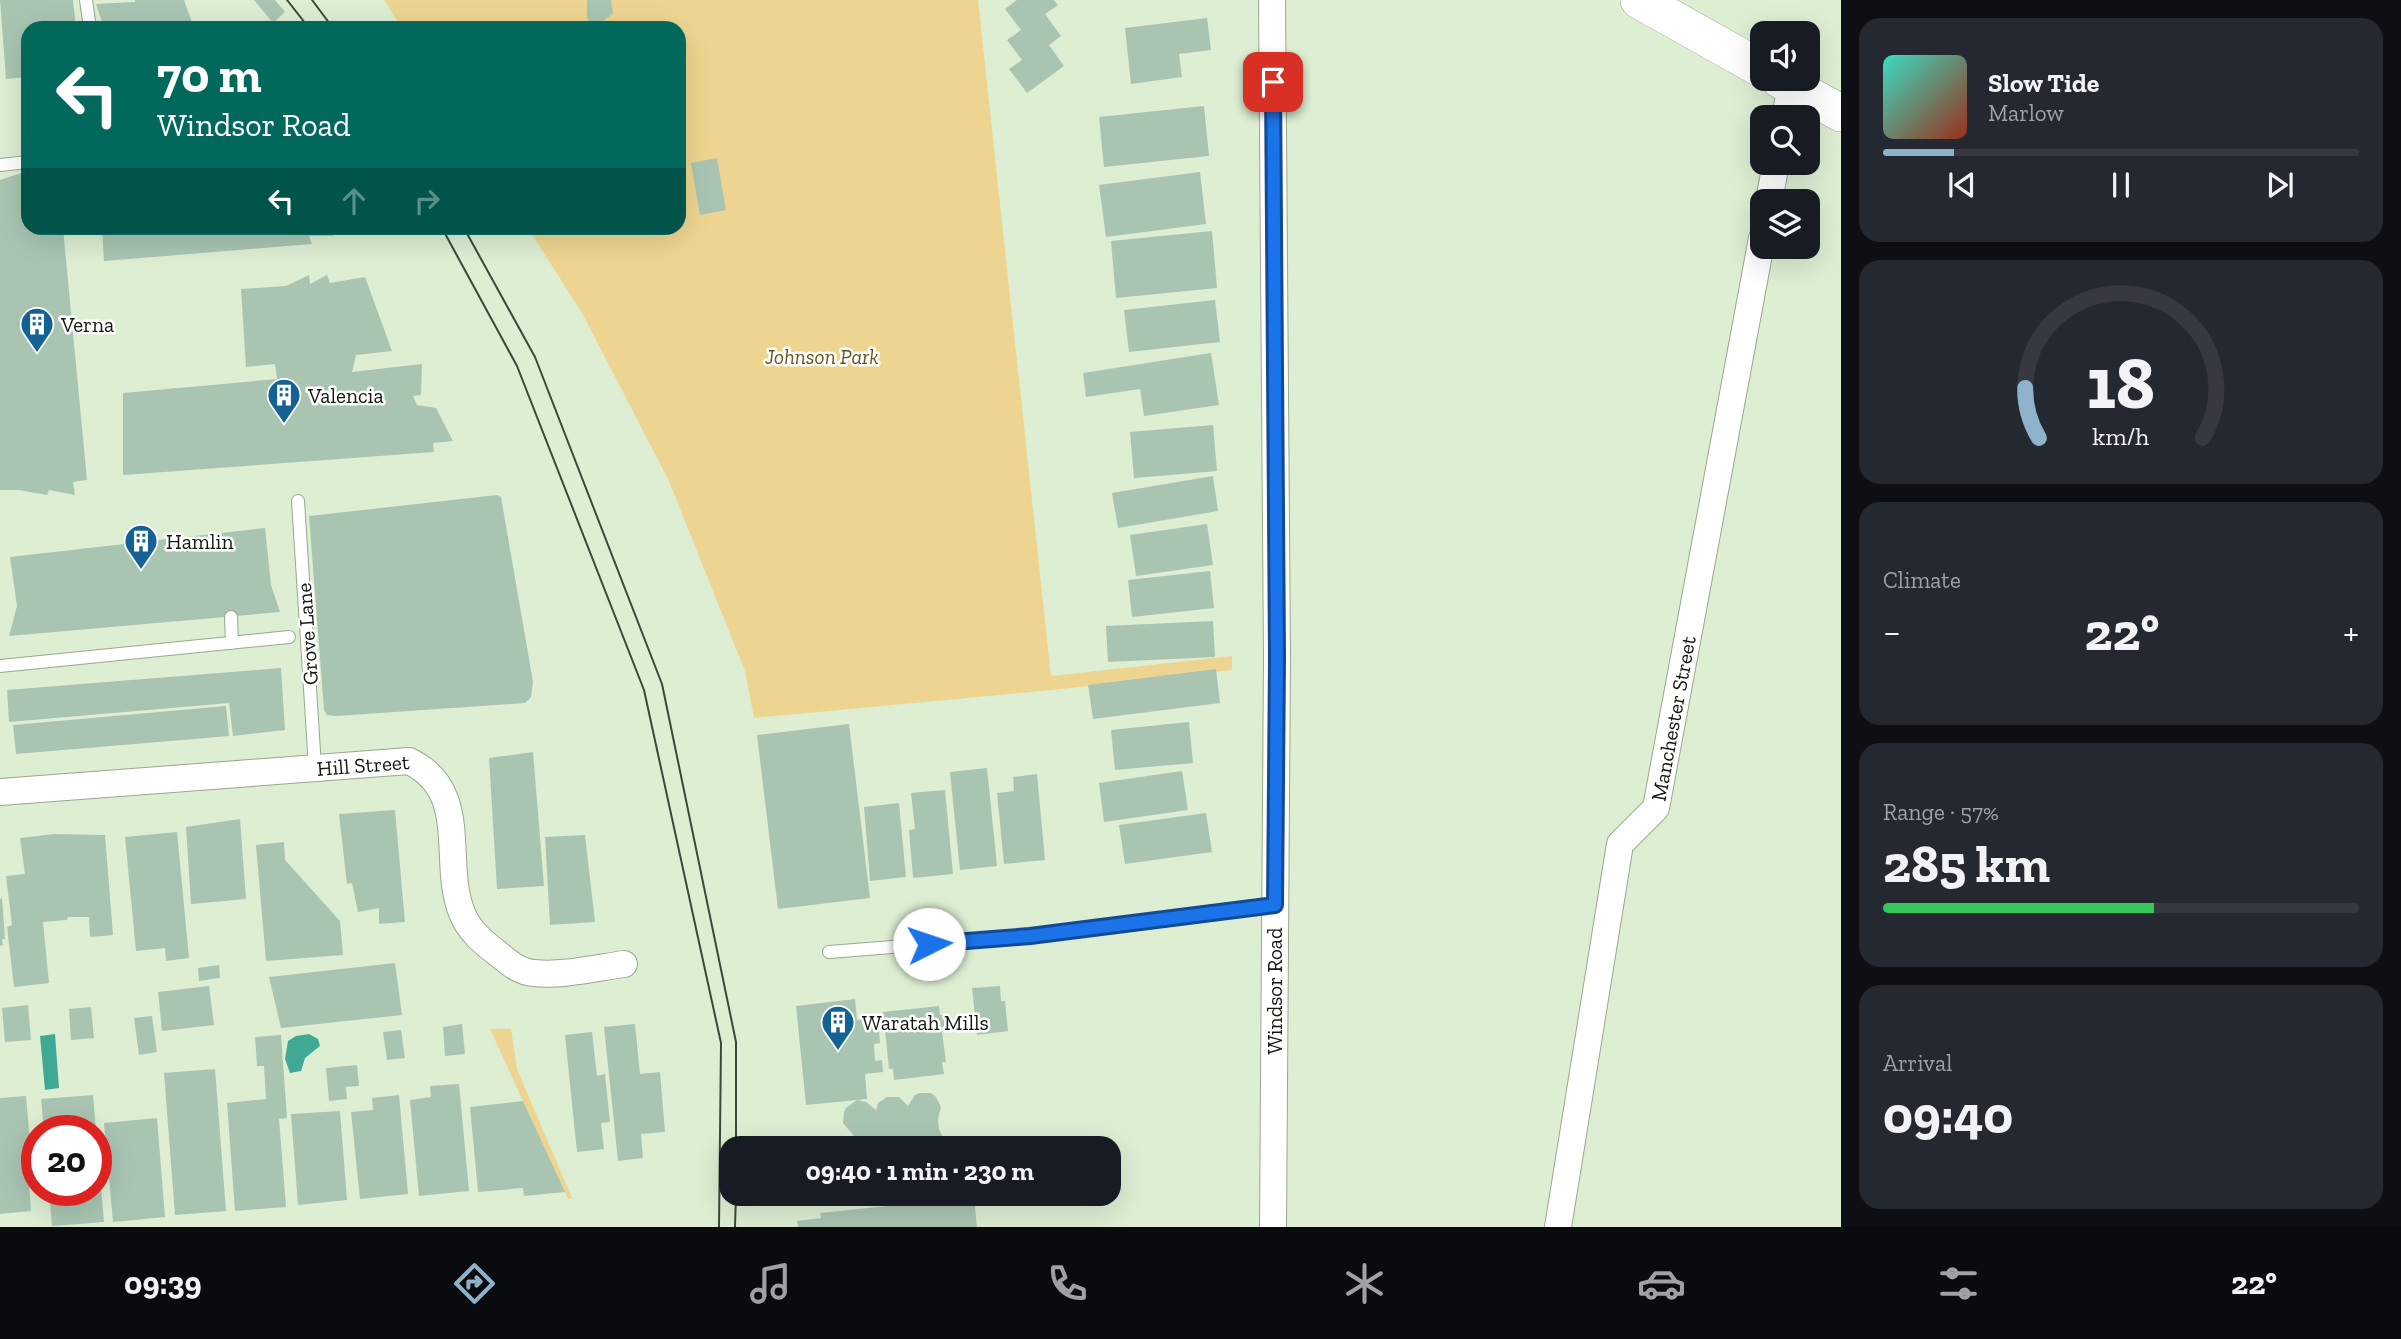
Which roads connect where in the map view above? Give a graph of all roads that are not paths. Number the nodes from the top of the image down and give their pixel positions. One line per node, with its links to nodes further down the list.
1 (86, 0): 4 (lane)
2 (1272, 0): 18 (street, Windsor Road)
3 (1639, 0): 5 (street)
4 (89, 21)
5 (1750, 70)
6 (1786, 91): 7 (street)
7 (1841, 113)
8 (21, 163): 9 (lane)
9 (0, 165)
10 (1758, 259): 22 (street, Manchester Street)
11 (298, 501): 16 (lane, Grove Lane)
12 (232, 617): 14 (lane)
13 (289, 637): 14 (lane)
14 (232, 643): 15 (lane)
15 (0, 666)
16 (315, 767): 17 (street, Hill Street); 20 (street, Hill Street)
17 (0, 792)
18 (1275, 905): 19 (lane); 21 (street, Windsor Road)
19 (829, 952)
20 (624, 964)
21 (1273, 1227)
22 (1558, 1227)

